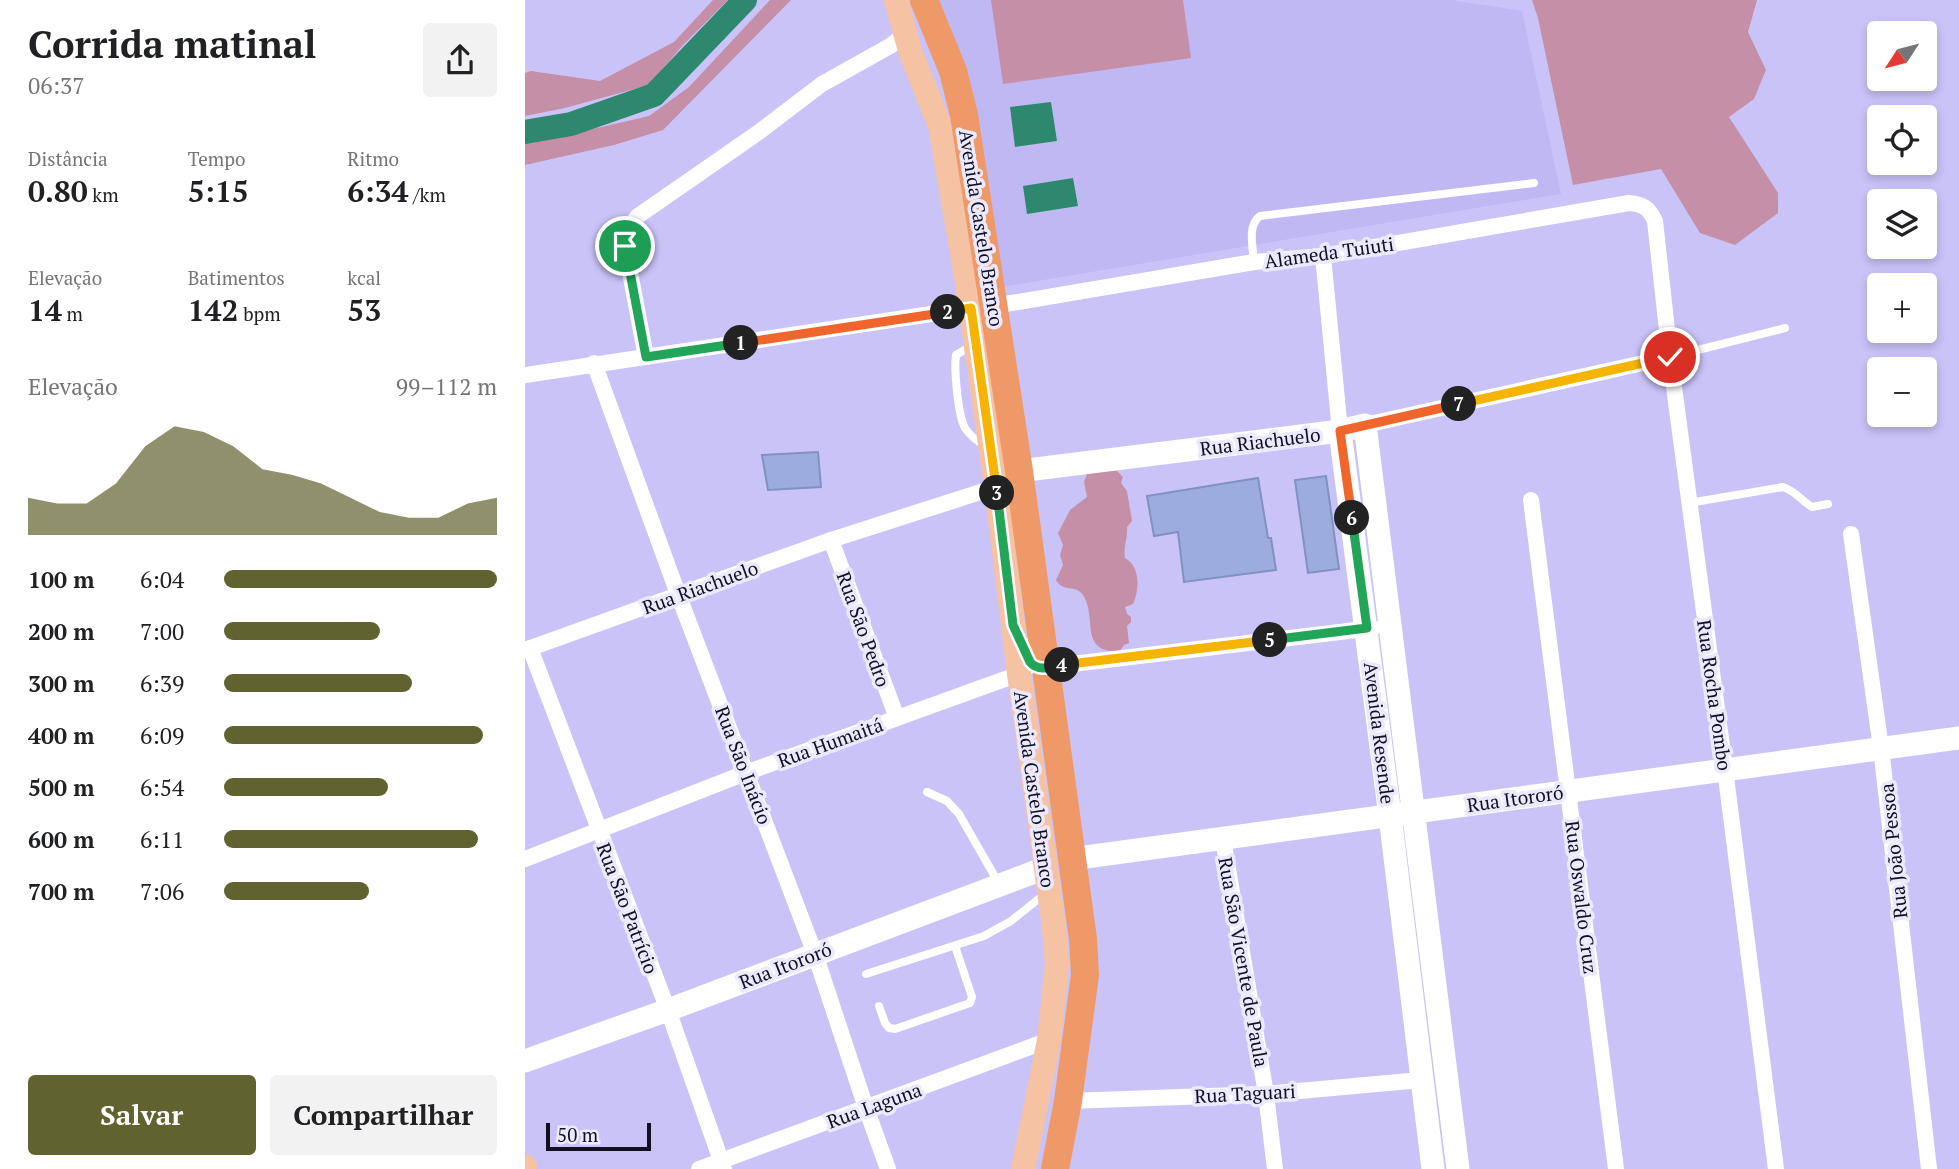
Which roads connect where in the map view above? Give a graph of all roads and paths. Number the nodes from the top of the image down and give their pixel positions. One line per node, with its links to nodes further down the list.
1 (896, 0): 3 (main road, Avenida Castelo Branco)
2 (924, 0): 8 (highway, Avenida Castelo Branco)
3 (902, 45): 8 (main road, Avenida Castelo Branco); 10 (street)
4 (1534, 183): 7 (lane)
5 (1655, 221): 6 (street, Alameda Tuiuti); 11 (street, Rua Rocha Pombo)
6 (1323, 256): 7 (street, Alameda Tuiuti); 15 (street, Avenida Resende)
7 (1254, 262): 8 (street, Alameda Tuiuti)
8 (982, 307): 10 (street, Alameda Tuiuti); 16 (highway, Avenida Castelo Branco); 16 (main road, Avenida Castelo Branco)
9 (1785, 328): 11 (lane, Rua Riachuelo)
10 (646, 357): 12 (street, Alameda Tuiuti)
11 (1670, 357): 14 (street, Rua Riachuelo); 18 (street, Rua Rocha Pombo)
12 (594, 363): 13 (street, Alameda Tuiuti); 22 (street, Rua São Inácio)
13 (525, 375)
14 (1365, 425): 15 (street, Rua Riachuelo); 23 (street, Avenida Resende)
15 (1340, 431): 16 (street, Rua Riachuelo); 23 (street, Avenida Resende)
16 (1007, 479): 21 (street, Rua Riachuelo); 25 (highway, Avenida Castelo Branco); 25 (main road, Avenida Castelo Branco)
17 (1531, 500): 31 (street, Rua Oswaldo Cruz)
18 (1689, 503): 19 (lane); 29 (street, Rua Rocha Pombo)
19 (1828, 504)
20 (1851, 534): 28 (street, Rua João Pessoa)
21 (831, 540): 22 (street, Rua Riachuelo); 26 (street, Rua São Pedro)
22 (678, 594): 24 (street, Rua Riachuelo); 30 (street, Rua São Inácio)
23 (1378, 627): 25 (street, Rua Humaitá); 33 (street, Avenida Resende)
24 (528, 649): 34 (street, Rua São Patrício)
25 (1032, 671): 26 (street, Rua Humaitá); 37 (highway, Avenida Castelo Branco)
26 (897, 718): 30 (street, Rua Humaitá)
27 (1959, 738): 28 (street, Rua Itororó)
28 (1881, 748): 29 (street, Rua Itororó); 60 (street, Rua João Pessoa)
29 (1725, 769): 31 (street, Rua Itororó); 59 (street, Rua Rocha Pombo)
30 (748, 772): 34 (street, Rua Humaitá); 40 (street, Rua São Inácio)
31 (1568, 791): 33 (street, Rua Itororó); 58 (street, Rua Oswaldo Cruz)
32 (927, 792): 38 (lane)
33 (1402, 814): 35 (street, Rua Itororó); 46 (street, Avenida Resende); 50 (street, Avenida Resende)
34 (598, 831): 36 (street, Rua Humaitá); 43 (street, Rua São Patrício)
35 (1223, 839): 37 (street, Rua Itororó); 47 (street, Rua São Vicente de Paula)
36 (525, 859)
37 (1055, 873): 38 (street, Rua Itororó); 39 (lane); 44 (main road, Avenida Castelo Branco); 48 (highway, Avenida Castelo Branco)
38 (999, 884): 40 (street, Rua Itororó)
39 (955, 946): 41 (lane); 42 (lane)
40 (815, 954): 43 (street, Rua Itororó); 49 (street, Rua São Inácio)
41 (866, 974)
42 (879, 1006)
43 (668, 1010): 45 (street, Rua Itororó); 52 (street, Rua São Patrício)
44 (1049, 1040): 49 (street, Rua Laguna); 55 (main road, Avenida Castelo Branco)
45 (525, 1061)
46 (1421, 1080): 47 (street, Rua Taguari); 51 (street, Avenida Resende)
47 (1266, 1094): 48 (street, Rua Taguari); 57 (street, Rua São Vicente de Paula)
48 (1068, 1101): 56 (highway, Avenida Castelo Branco)
49 (866, 1108): 52 (street, Rua Laguna); 54 (street, Rua São Inácio)
50 (1457, 1160): 51 (street)
51 (1432, 1161)
52 (723, 1165): 53 (street, Rua Laguna)
53 (699, 1169)
54 (888, 1169)
55 (1023, 1169)
56 (1055, 1169)
57 (1275, 1169)
58 (1616, 1169)
59 (1776, 1169)
60 (1929, 1169)

